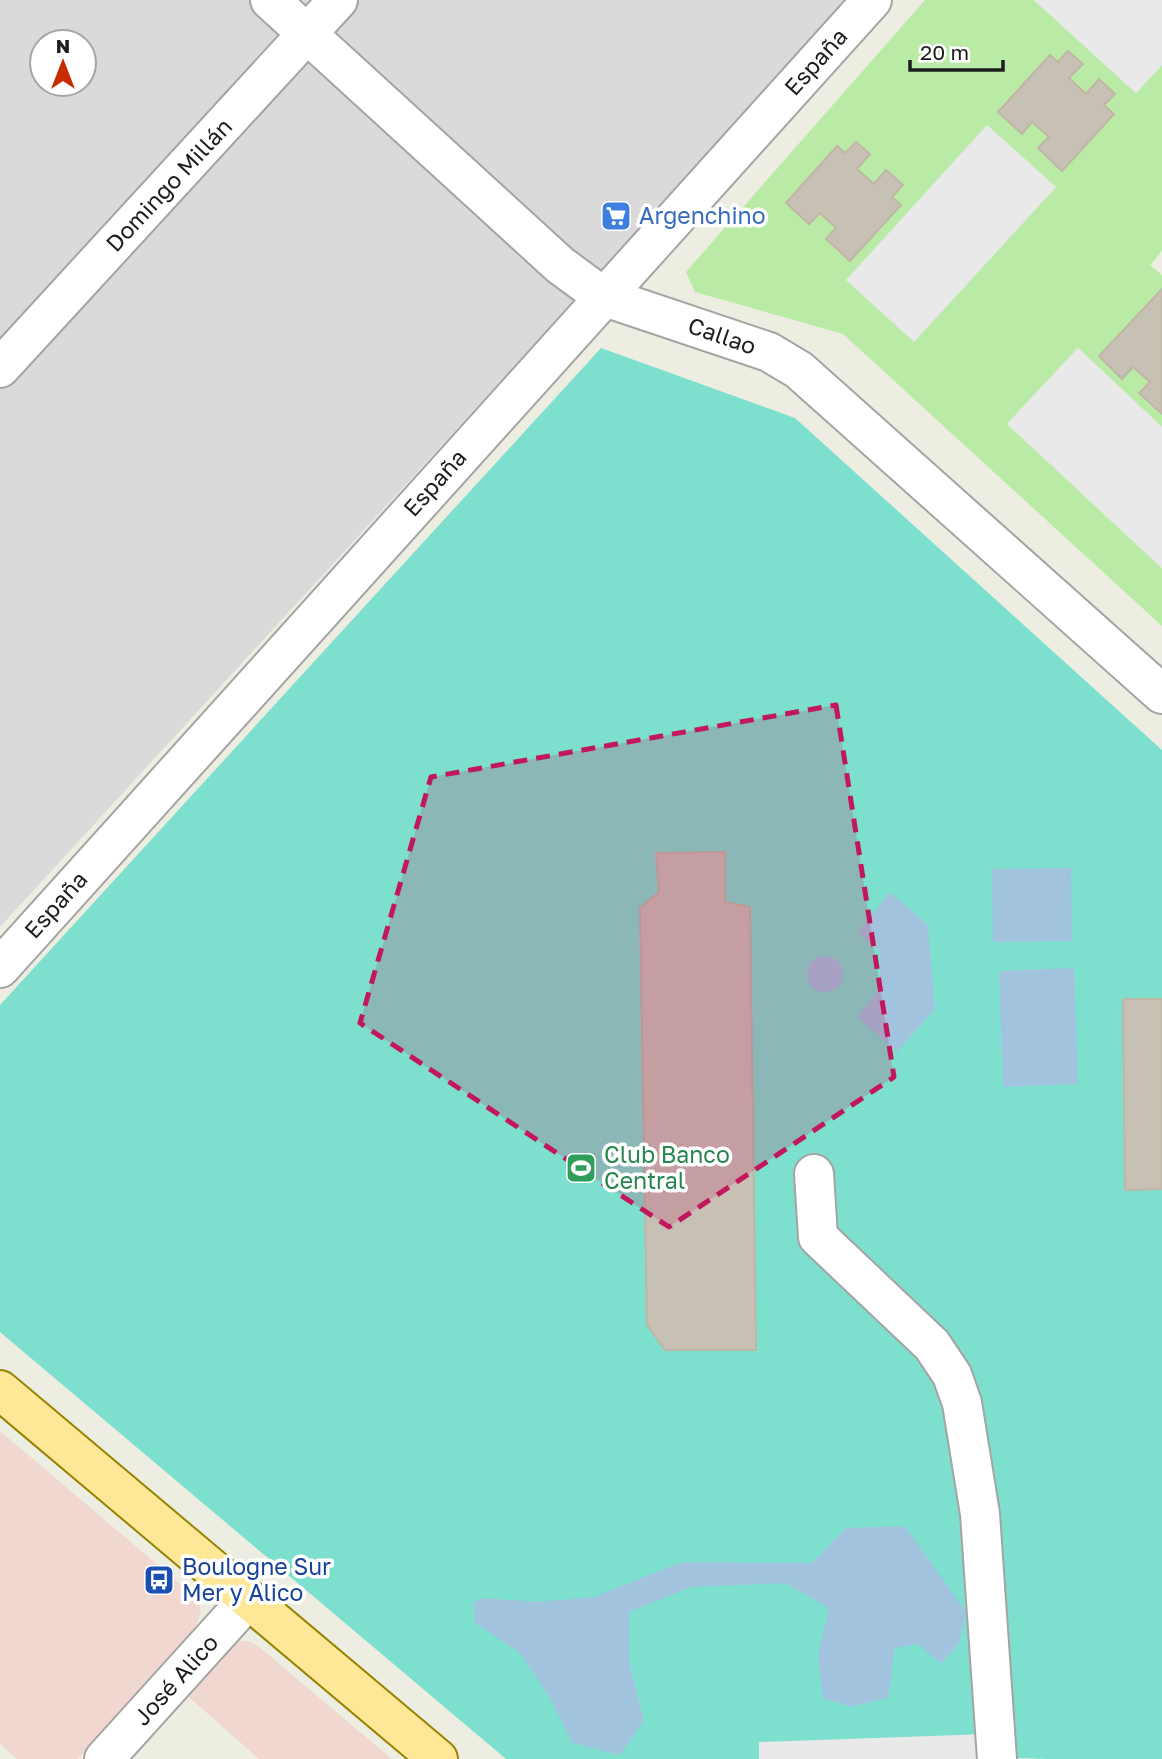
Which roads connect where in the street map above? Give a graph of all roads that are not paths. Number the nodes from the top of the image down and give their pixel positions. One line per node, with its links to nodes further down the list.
1 (270, 0): 4 (street, Callao)
2 (338, 0): 4 (street, Domingo Millán)
3 (872, 0): 5 (street, España)
4 (307, 35): 5 (street, Callao); 6 (street, Domingo Millán)
5 (602, 296): 7 (street, Callao); 8 (street, España)
6 (0, 368)
7 (1162, 694)
8 (0, 968)
9 (814, 1174): 14 (street)
10 (0, 1390): 11 (main road)
11 (247, 1601): 12 (street, José Alico); 13 (main road)
12 (104, 1759)
13 (438, 1759)
14 (997, 1759)

